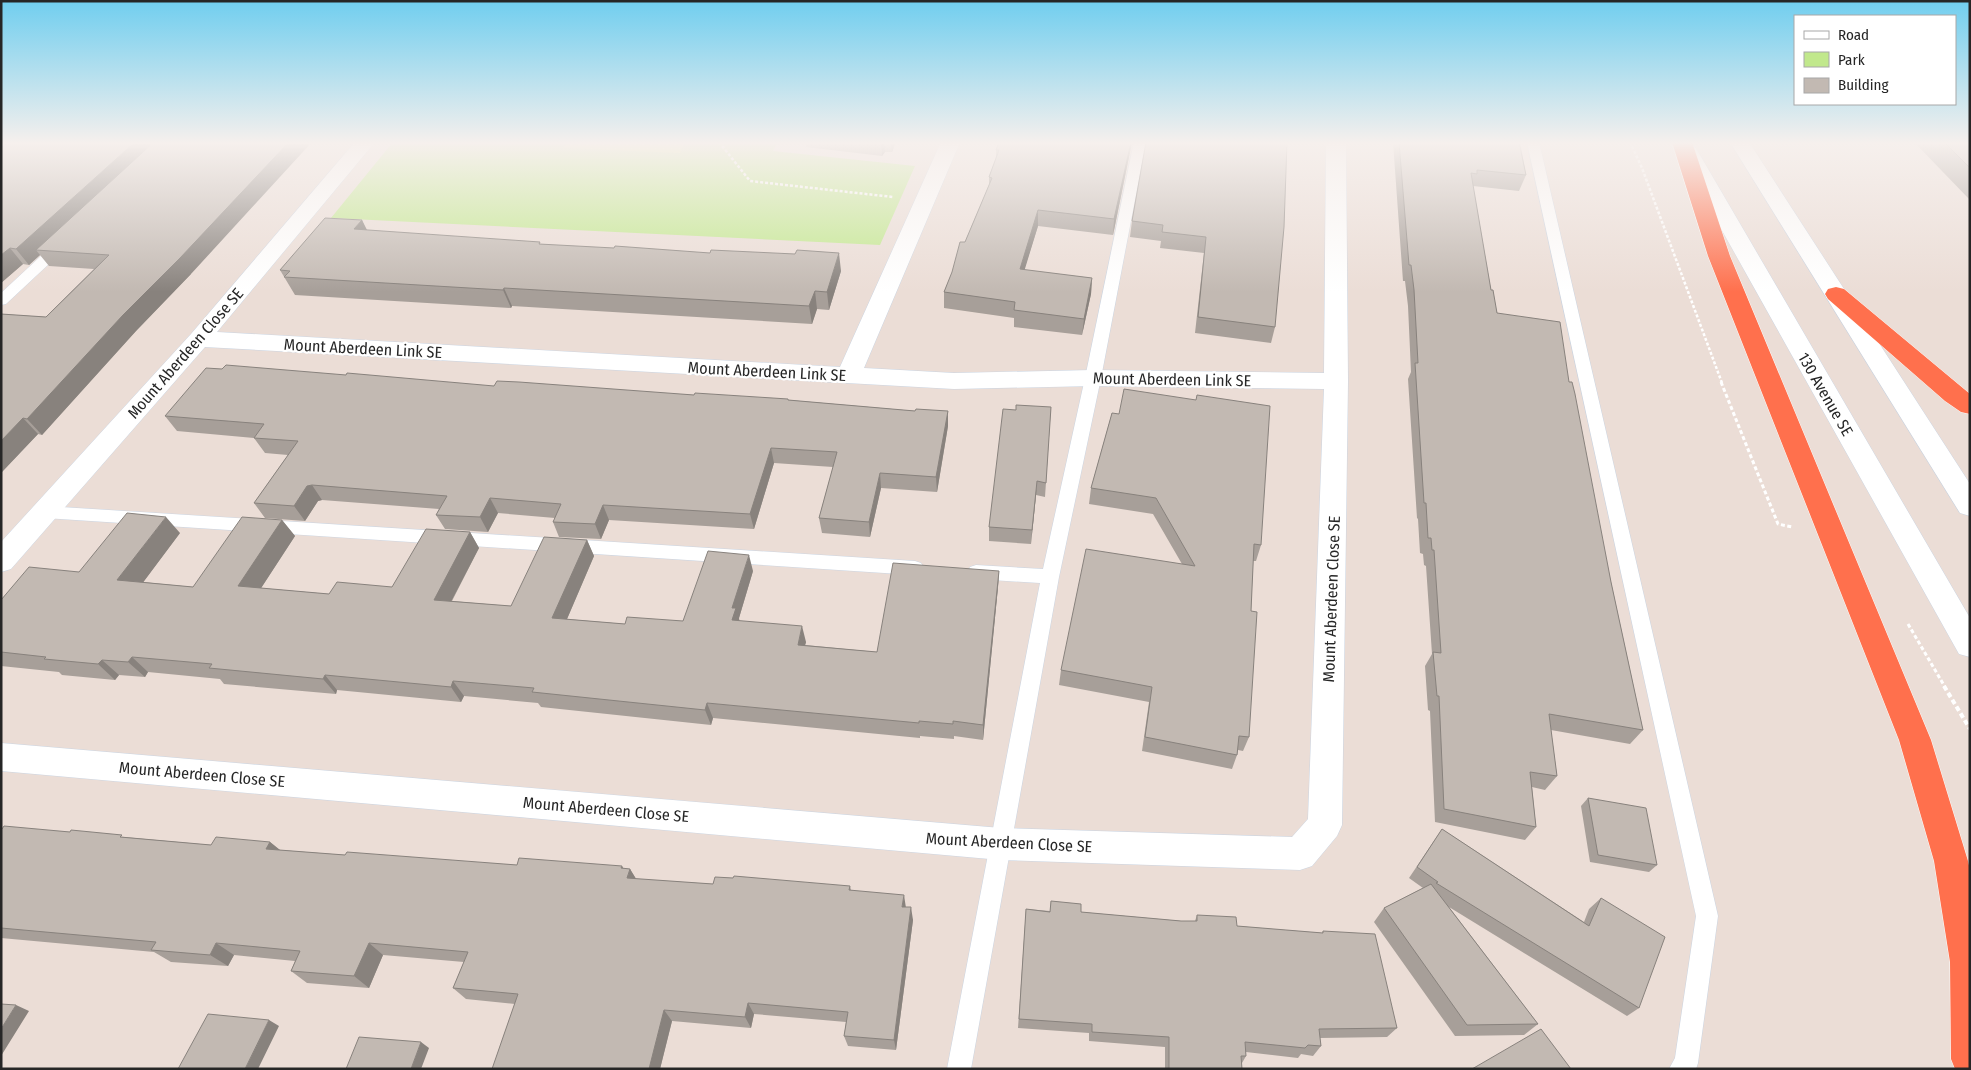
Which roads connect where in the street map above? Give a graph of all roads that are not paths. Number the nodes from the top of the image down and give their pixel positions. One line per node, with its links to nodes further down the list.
1 (324, 192): 12 (street, Mount Aberdeen Close SE)
2 (929, 192): 13 (street)
3 (1130, 192): 14 (lane)
4 (1336, 192): 15 (street, Mount Aberdeen Close SE)
5 (1544, 192): 28 (lane)
6 (1698, 192): 26 (highway)
7 (1711, 192): 23 (street, 130 Avenue SE)
8 (1771, 192): 10 (street)
9 (72, 234): 11 (lane)
10 (1836, 294): 16 (highway); 17 (street)
11 (1, 300)
12 (199, 339): 13 (street, Mount Aberdeen Link SE); 18 (street, Mount Aberdeen Close SE)
13 (848, 376): 14 (street, Mount Aberdeen Link SE)
14 (1093, 378): 15 (street, Mount Aberdeen Link SE); 22 (lane)
15 (1336, 380): 25 (street, Mount Aberdeen Close SE)
16 (1970, 406)
17 (1970, 506)
18 (45, 512): 19 (street, Mount Aberdeen Close SE); 20 (lane)
19 (1, 561)
20 (930, 569)
21 (960, 571): 22 (lane)
22 (1050, 577): 25 (lane)
23 (1970, 645)
24 (1, 757): 25 (street, Mount Aberdeen Close SE)
25 (1001, 844): 27 (lane)
26 (1970, 1059)
27 (959, 1069)
28 (1681, 1069)

